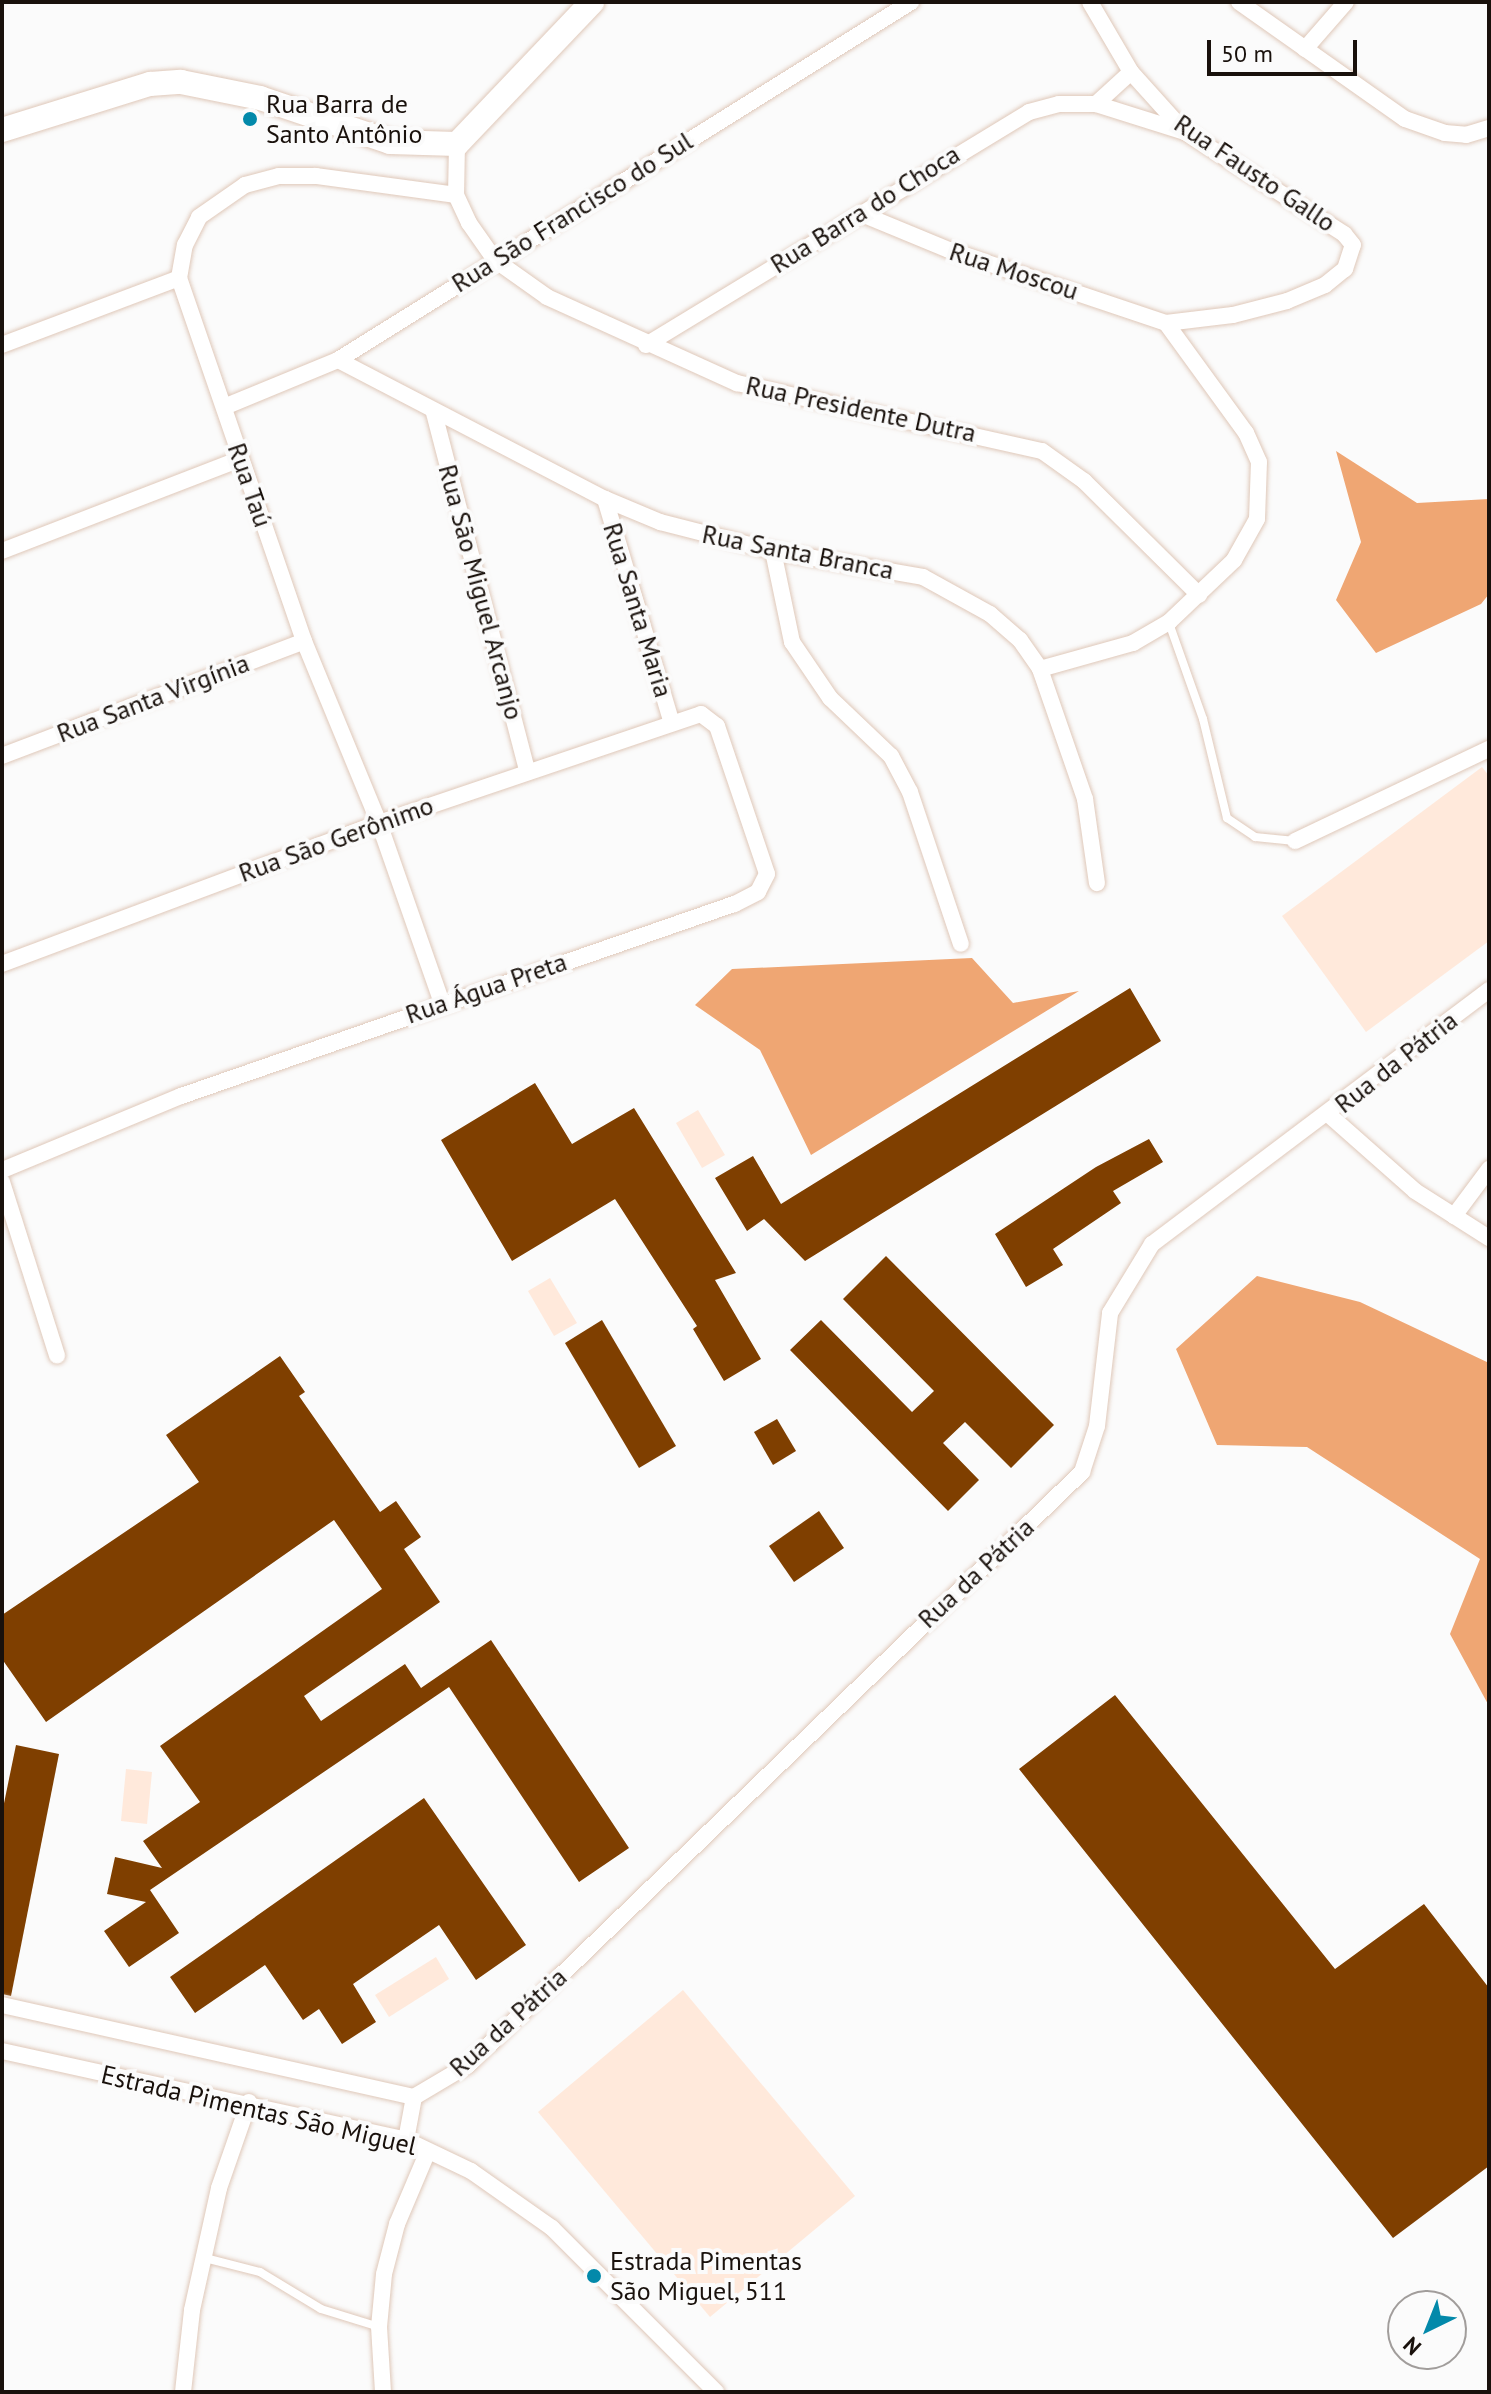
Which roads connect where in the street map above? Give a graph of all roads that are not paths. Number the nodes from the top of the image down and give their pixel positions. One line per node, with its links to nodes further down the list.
1 (592, 2): 12 (street)
2 (911, 2): 15 (street, Rua São Francisco do Sul)
3 (1090, 2): 7 (street, Rua Fausto Gallo)
4 (1239, 2): 6 (street)
5 (1346, 2): 6 (street)
6 (1305, 49): 9 (street)
7 (1131, 72): 8 (street); 11 (street, Rua Fausto Gallo)
8 (1096, 104): 11 (street, Rua Barra do Choca); 14 (street, Rua Barra do Choca)
9 (1489, 128)
10 (2, 130): 12 (street)
11 (1185, 132): 17 (street, Rua Fausto Gallo)
12 (457, 144): 13 (street)
13 (456, 195): 15 (street); 16 (street)
14 (864, 215): 17 (street, Rua Moscou); 19 (street, Rua Barra do Choca)
15 (495, 260): 19 (street, Rua Presidente Dutra); 20 (street, Rua São Francisco do Sul)
16 (179, 278): 18 (street); 21 (street, Rua Taú)
17 (1166, 323): 27 (street)
18 (2, 345)
19 (646, 345): 27 (street, Rua Presidente Dutra)
20 (338, 360): 21 (street, Rua São Francisco do Sul); 22 (street, Rua Santa Branca)
21 (224, 407): 23 (street, Rua Taú)
22 (434, 413): 24 (street, Rua Santa Branca); 34 (street, Rua São Miguel Arcanjo)
23 (240, 459): 25 (street); 29 (street, Rua Taú)
24 (605, 499): 26 (street, Rua Santa Branca); 31 (street, Rua Santa Maria)
25 (2, 551)
26 (773, 551): 30 (street, Rua Santa Branca); 38 (street)
27 (1199, 595): 28 (street)
28 (1169, 622): 30 (street); 36 (lane)
29 (304, 641): 33 (street, Rua Santa Virgínia); 35 (street, Rua Taú)
30 (1040, 669): 37 (street, Rua Santa Branca)
31 (671, 720): 34 (street, Rua São Gerônimo); 41 (street, Rua Água Preta)
32 (1489, 749): 36 (street)
33 (2, 756)
34 (527, 771): 35 (street, Rua São Gerônimo)
35 (379, 823): 39 (street, Rua São Gerônimo); 41 (street, Rua Taú)
36 (1295, 841)
37 (1097, 883)
38 (961, 944)
39 (2, 964)
40 (1487, 996): 42 (street, Rua da Pátria)
41 (442, 1003): 44 (street, Rua Água Preta)
42 (1328, 1114): 46 (street); 51 (street, Rua da Pátria)
43 (1489, 1169): 46 (street)
44 (2, 1170)
45 (2, 1182): 48 (street)
46 (1454, 1216): 47 (street)
47 (1489, 1238)
48 (57, 1355)
49 (2, 2005): 51 (street, Estrada Pimentas São Miguel)
50 (2, 2051): 52 (street, Estrada Pimentas São Miguel)
51 (414, 2097): 53 (street)
52 (249, 2102): 53 (street, Estrada Pimentas São Miguel); 55 (street)
53 (406, 2140): 54 (street, Estrada Pimentas São Miguel)
54 (428, 2151): 56 (street); 59 (street, Estrada Pimentas São Miguel)
55 (205, 2258): 56 (lane); 57 (street)
56 (379, 2327): 58 (street)
57 (183, 2392)
58 (383, 2392)
59 (716, 2392)

